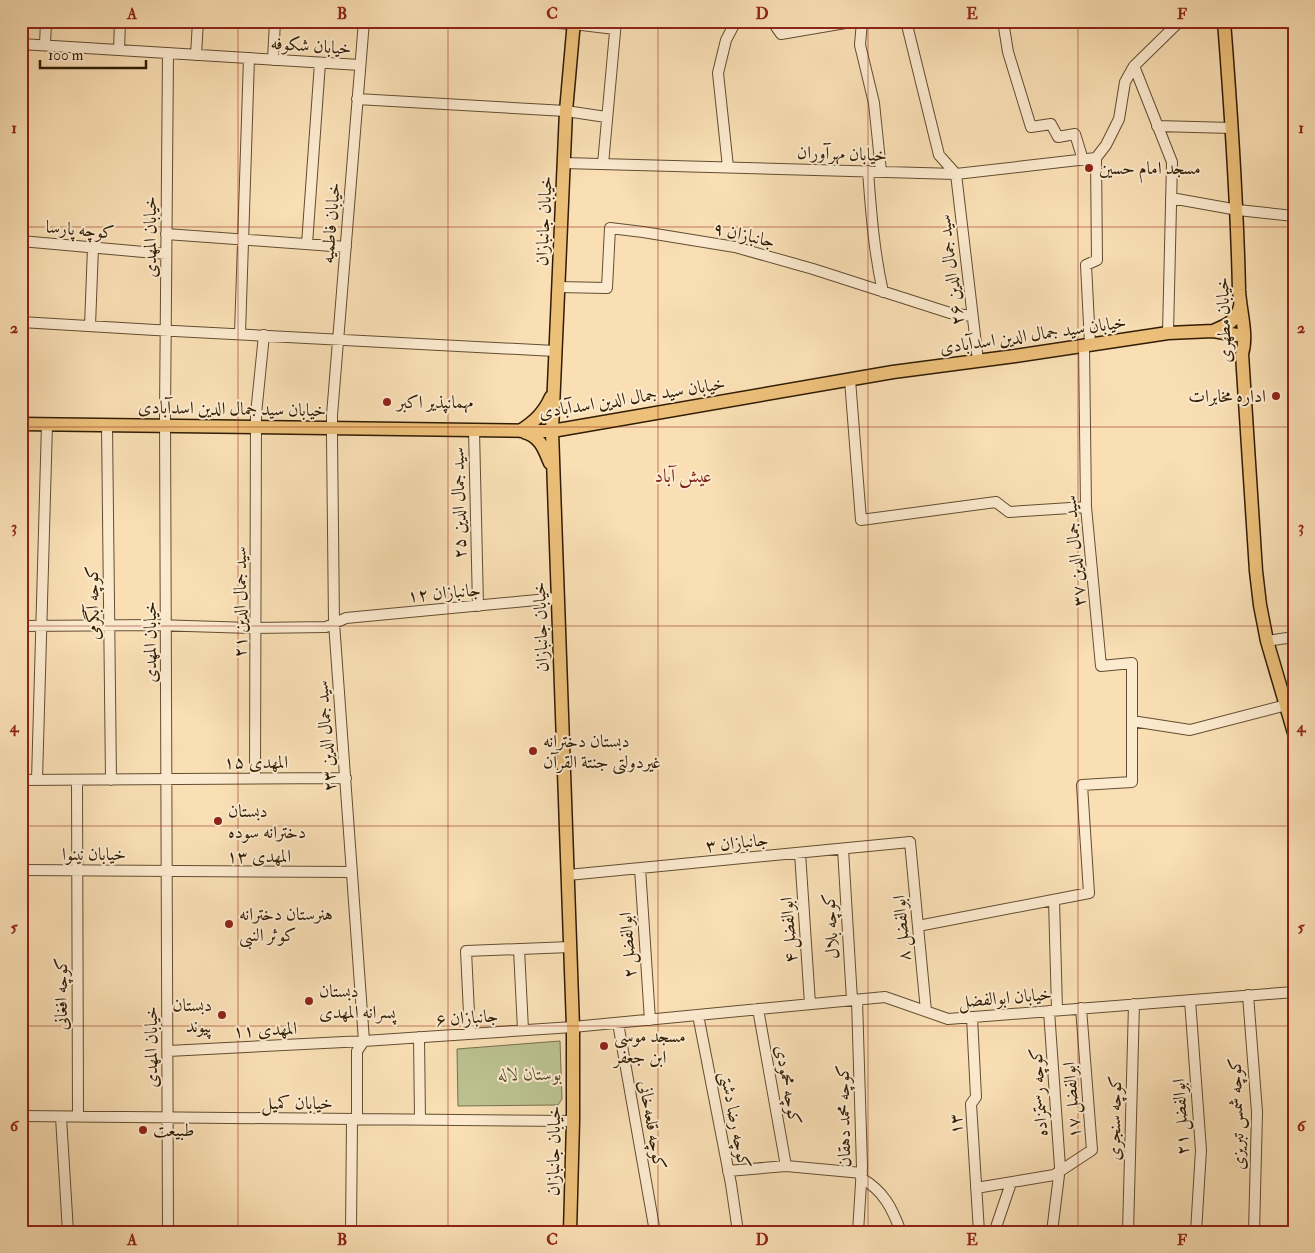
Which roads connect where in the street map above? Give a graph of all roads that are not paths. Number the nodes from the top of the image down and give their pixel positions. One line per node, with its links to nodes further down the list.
1 (46, 21): 18 (street)
2 (120, 21): 19 (street)
3 (198, 21): 21 (street)
4 (275, 21): 23 (street)
5 (364, 21): 25 (street, خیابان فاطمیه)
6 (526, 21): 15 (street)
7 (736, 21): 37 (street)
8 (772, 21): 9 (street)
9 (857, 21)
10 (862, 21): 39 (street)
11 (906, 21): 40 (street)
12 (1003, 21): 34 (street)
13 (1180, 21): 27 (street)
14 (1224, 21): 32 (main road, خیابان مطهری)
15 (574, 23): 16 (street); 29 (main road, خیابان جانبازان)
16 (615, 25): 30 (street)
17 (23, 44): 18 (street, خیابان شکوفه); 26 (street)
18 (45, 45): 19 (street, خیابان شکوفه)
19 (119, 50): 20 (street, خیابان شکوفه)
20 (168, 53): 21 (street, خیابان شکوفه); 44 (street, خیابان المهدی)
21 (196, 55): 22 (street, خیابان شکوفه)
22 (249, 58): 23 (street, خیابان شکوفه); 45 (street)
23 (274, 60): 24 (street, خیابان شکوفه)
24 (320, 63): 25 (street, خیابان شکوفه); 47 (street)
25 (360, 65): 28 (street, خیابان فاطمیه)
26 (21, 66)
27 (1134, 66): 31 (street); 33 (street)
28 (357, 99): 29 (street); 49 (street, خیابان فاطمیه)
29 (566, 111): 30 (street); 35 (main road, خیابان جانبازان)
30 (606, 117): 36 (street)
31 (1158, 126): 32 (street); 41 (street)
32 (1232, 128): 42 (main road, خیابان مطهری)
33 (1096, 158): 34 (street, خیابان مهرآوران); 64 (street, سید جمال الدین ۳۷)
34 (1082, 160): 40 (street, خیابان مهرآوران)
35 (564, 163): 36 (street, خیابان مهرآوران); 51 (main road, خیابان جانبازان)
36 (603, 164): 37 (street, خیابان مهرآوران)
37 (728, 167): 38 (street, خیابان مهرآوران)
38 (868, 171): 39 (street, خیابان مهرآوران); 52 (street)
39 (881, 171): 40 (street, خیابان مهرآوران)
40 (956, 174): 54 (street, سید جمال الدین ۲۶)
41 (1171, 198): 42 (street); 59 (street)
42 (1238, 210): 43 (street); 53 (main road, خیابان مطهری)
43 (1294, 216)
44 (166, 234): 45 (street); 50 (street, خیابان المهدی)
45 (243, 240): 47 (street); 61 (street)
46 (21, 241): 48 (street, کوچه پارسا)
47 (307, 244): 49 (street)
48 (93, 247): 50 (street, کوچه پارسا); 56 (street)
49 (346, 247): 63 (street, خیابان فاطمیه)
50 (166, 254): 57 (street, خیابان المهدی)
51 (558, 287): 52 (street, جانبازان ۹); 65 (main road, خیابان جانبازان)
52 (883, 292): 54 (street, جانبازان ۹)
53 (1239, 309): 58 (main road); 60 (main road, خیابان مطهری)
54 (972, 316): 66 (street, سید جمال الدین ۲۶)
55 (21, 322): 56 (street)
56 (90, 326): 57 (street)
57 (166, 330): 61 (street); 72 (street, خیابان المهدی)
58 (1212, 331): 59 (main road, خیابان سید جمال الدین اسدآبادی); 60 (main road, خیابان سید جمال الدین اسدآبادی)
59 (1168, 333): 64 (main road, خیابان سید جمال الدین اسدآبادی)
60 (1241, 333): 89 (main road, خیابان مطهری)
61 (240, 334): 62 (street)
62 (264, 335): 63 (street); 73 (street, سید جمال الدین ۲۱)
63 (338, 340): 65 (street); 74 (street, خیابان فاطمیه)
64 (1087, 344): 66 (main road, خیابان سید جمال الدین اسدآبادی); 79 (street, سید جمال الدین ۳۷)
65 (555, 350): 68 (main road, خیابان جانبازان)
66 (978, 362): 67 (main road, خیابان سید جمال الدین اسدآبادی)
67 (850, 380): 77 (main road, خیابان سید جمال الدین اسدآبادی); 79 (street)
68 (553, 394): 76 (main road); 77 (main road, خیابان جانبازان)
69 (21, 424): 70 (main road, خیابان سید جمال الدین اسدآبادی)
70 (47, 424): 71 (main road, خیابان سید جمال الدین اسدآبادی); 83 (street)
71 (107, 425): 72 (main road, خیابان سید جمال الدین اسدآبادی); 84 (street, کوچه آبگرمی)
72 (166, 426): 73 (main road, خیابان سید جمال الدین اسدآبادی); 85 (street, خیابان المهدی)
73 (256, 427): 74 (main road, خیابان سید جمال الدین اسدآبادی); 87 (street, سید جمال الدین ۲۱)
74 (332, 428): 75 (main road, خیابان سید جمال الدین اسدآبادی); 82 (street, سید جمال الدین ۲۳)
75 (474, 430): 76 (main road, خیابان سید جمال الدین اسدآبادی); 81 (street, سید جمال الدین ۲۵)
76 (520, 431): 77 (main road, خیابان سید جمال الدین اسدآبادی); 78 (main road)
77 (552, 431): 78 (main road, خیابان جانبازان)
78 (553, 471): 80 (main road, خیابان جانبازان)
79 (1086, 507): 91 (street, سید جمال الدین ۳۷)
80 (558, 598): 81 (street, جانبازان ۱۲); 108 (main road, خیابان جانبازان)
81 (478, 606): 82 (street, جانبازان ۱۲)
82 (334, 624): 87 (street, جانبازان ۱۲); 94 (street, سید جمال الدین ۲۳)
83 (42, 625): 84 (street, جانبازان ۱۲); 86 (street, جانبازان ۱۲); 97 (street)
84 (109, 625): 85 (street, جانبازان ۱۲); 99 (street, کوچه آبگرمی)
85 (166, 625): 87 (street, جانبازان ۱۲); 95 (street, خیابان المهدی)
86 (21, 626)
87 (256, 627): 93 (street, سید جمال الدین ۲۱)
88 (1294, 637): 89 (street)
89 (1267, 641): 90 (main road, خیابان مطهری)
90 (1289, 704): 91 (street); 92 (main road, خیابان مطهری)
91 (1132, 721): 109 (street)
92 (1294, 734)
93 (256, 778): 94 (street, المهدی ۱۵); 95 (street, المهدی ۱۵)
94 (346, 778): 107 (street, سید جمال الدین ۲۳)
95 (166, 779): 99 (street, المهدی ۱۵); 106 (street, خیابان المهدی)
96 (21, 780): 97 (street, المهدی ۱۵)
97 (37, 780): 98 (street, المهدی ۱۵)
98 (76, 780): 99 (street, المهدی ۱۵); 105 (street, کوچه افغانی)
99 (111, 780)
100 (910, 842): 101 (street, جانبازان ۳); 110 (street, ابوالفضل ۸)
101 (842, 849): 102 (street, جانبازان ۳); 115 (street, کوچه بلال)
102 (800, 853): 103 (street, جانبازان ۳); 117 (street, ابوالفضل ۴)
103 (640, 868): 108 (street, جانبازان ۳); 125 (street, ابوالفضل ۲)
104 (21, 870): 105 (street, خیابان نینوا)
105 (77, 870): 106 (street, خیابان نینوا); 135 (street, کوچه افغانی)
106 (167, 871): 107 (street, المهدی ۱۳); 132 (street, خیابان المهدی)
107 (352, 872): 131 (street, سید جمال الدین ۲۳)
108 (568, 875): 111 (main road, خیابان جانبازان)
109 (1054, 900): 110 (street); 121 (street, کوچه رستمزاده)
110 (918, 926): 122 (street, ابوالفضل ۸)
111 (570, 948): 112 (street); 127 (main road, خیابان جانبازان)
112 (519, 949): 128 (street); 129 (street)
113 (1294, 992): 114 (street, خیابان ابوالفضل)
114 (1248, 995): 116 (street, خیابان ابوالفضل); 158 (street, کوچه شمس تبریزی)
115 (854, 1000): 117 (street, خیابان ابوالفضل); 122 (street, خیابان ابوالفضل); 143 (street, کوچه محمد دهقان)
116 (1190, 1000): 118 (street, خیابان ابوالفضل); 157 (street, ابوالفضل ۲۱)
117 (810, 1004): 120 (street, خیابان ابوالفضل)
118 (1134, 1004): 119 (street, خیابان ابوالفضل); 156 (street, کوچه سنجری)
119 (1081, 1008): 121 (street, خیابان ابوالفضل); 142 (street, ابوالفضل ۱۷)
120 (758, 1009): 123 (street, خیابان ابوالفضل); 140 (street, کوچه محمودی)
121 (1053, 1010): 124 (street, خیابان ابوالفضل); 142 (street, کوچه رستمزاده)
122 (926, 1011): 124 (street, خیابان ابوالفضل)
123 (698, 1015): 125 (street, خیابان ابوالفضل); 141 (street, کوچه رضا دشتی)
124 (972, 1017): 145 (street, ۱۳)
125 (650, 1020): 126 (street, خیابان ابوالفضل)
126 (618, 1023): 127 (street, خیابان ابوالفضل); 150 (street, کوچه قلعه‌خانی)
127 (573, 1027): 128 (street, جانبازان ۶); 139 (main road, خیابان جانبازان)
128 (523, 1030): 129 (street, جانبازان ۶)
129 (470, 1034): 130 (street, جانبازان ۶)
130 (418, 1037): 131 (street, جانبازان ۶); 138 (street)
131 (364, 1041): 132 (street, المهدی ۱۱); 137 (street, سید جمال الدین ۲۳)
132 (168, 1051): 136 (street, خیابان المهدی)
133 (21, 1116): 134 (street, خیابان کمیل)
134 (61, 1117): 135 (street, خیابان کمیل); 146 (street)
135 (78, 1117): 136 (street, خیابان کمیل)
136 (168, 1118): 137 (street, خیابان کمیل); 147 (street, خیابان المهدی)
137 (355, 1119): 138 (street, خیابان کمیل); 148 (street, سید جمال الدین ۲۳)
138 (420, 1120): 139 (street, خیابان کمیل)
139 (573, 1121): 149 (main road, خیابان جانبازان)
140 (786, 1166): 141 (street); 143 (street)
141 (728, 1170): 151 (street, کوچه رضا دشتی)
142 (1060, 1172): 144 (street); 155 (street, کوچه رستمزاده)
143 (862, 1175): 152 (street, کوچه محمد دهقان); 153 (street)
144 (1010, 1183): 145 (street); 154 (street)
145 (976, 1188): 154 (street, ۱۳)
146 (68, 1232)
147 (168, 1232)
148 (351, 1232)
149 (570, 1232)
150 (655, 1232)
151 (738, 1232)
152 (858, 1232)
153 (901, 1232)
154 (980, 1232)
155 (1052, 1232)
156 (1128, 1232)
157 (1196, 1232)
158 (1254, 1232)

